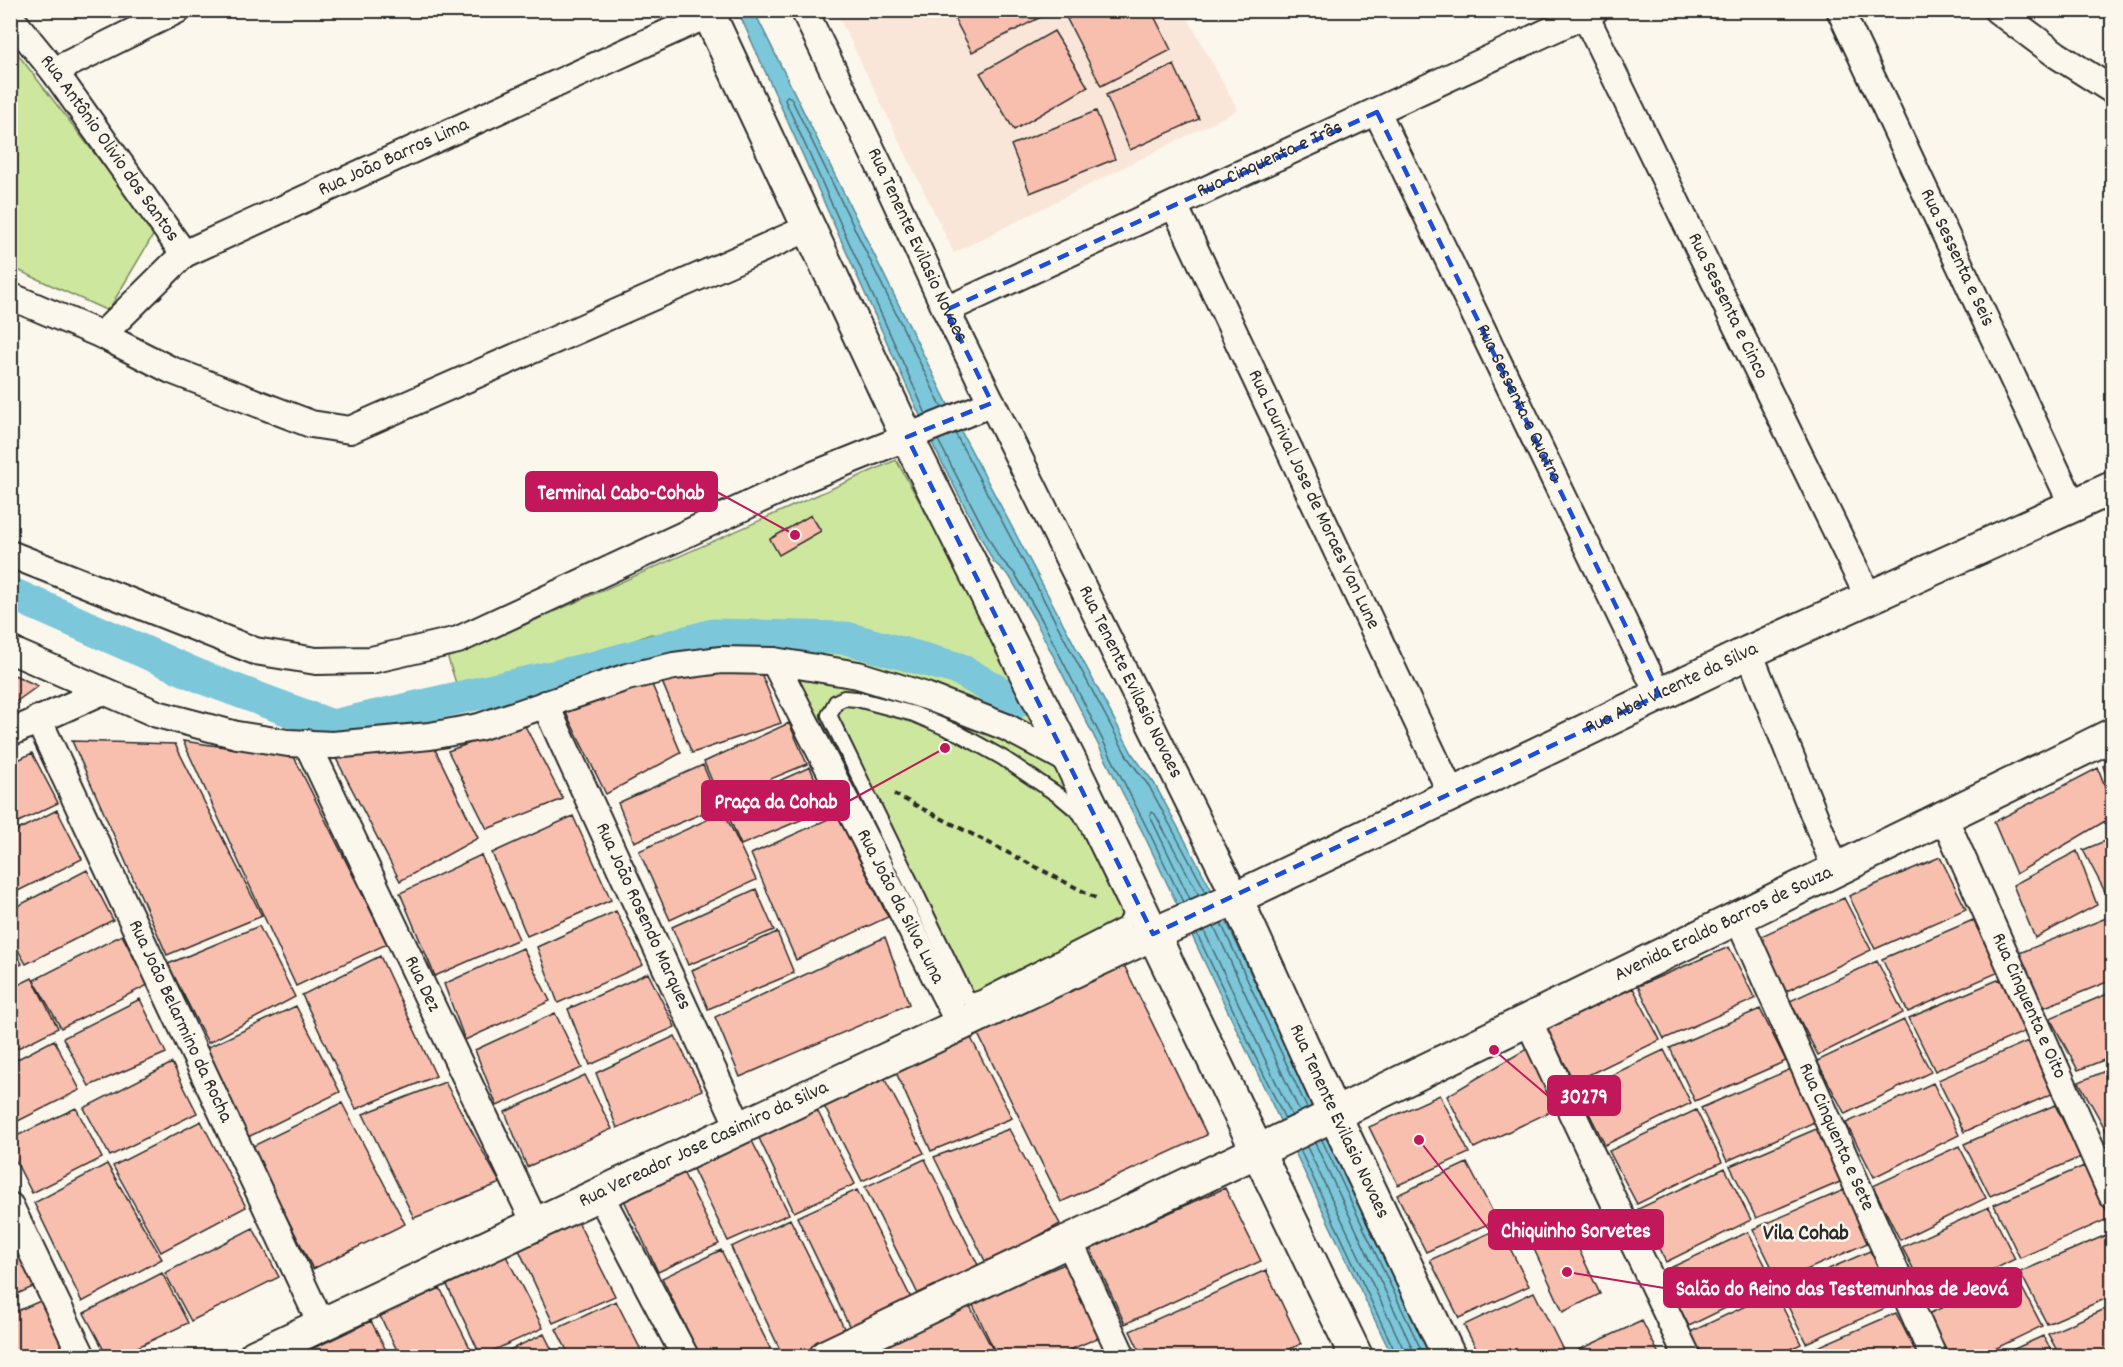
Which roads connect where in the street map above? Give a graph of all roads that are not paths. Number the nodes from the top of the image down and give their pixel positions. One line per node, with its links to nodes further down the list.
1 (177, 10): 8 (street)
2 (804, 10): 15 (street, Rua Tenente Evilasio Novaes)
3 (1840, 10): 20 (street, Rua Sessenta e Seis)
4 (1997, 10): 9 (street)
5 (708, 13): 12 (street); 13 (street, Rua João Barros Lima)
6 (1590, 13): 10 (street, Rua Cinquenta e Três); 22 (street, Rua Sessenta e Cinco)
7 (10, 17): 8 (street, Rua Antônio Olivio dos Santos)
8 (54, 71): 13 (street, Rua Antônio Olivio dos Santos)
9 (2112, 90)
10 (1377, 112): 11 (street, Rua Cinquenta e Três); 27 (street, Rua Sessenta e Quatro)
11 (1174, 205): 15 (street, Rua Cinquenta e Três); 34 (street, Rua Lourival Jose de Moraes Van Lune)
12 (809, 228): 16 (street); 18 (street)
13 (184, 254): 16 (street, Rua João Barros Lima)
14 (10, 296): 16 (street)
15 (946, 310): 17 (street, Rua Tenente Evilasio Novaes)
16 (102, 335)
17 (992, 403): 18 (street); 37 (street, Rua Tenente Evilasio Novaes)
18 (915, 434): 21 (street); 33 (street)
19 (2112, 488): 20 (street, Rua Abel Vicente da Silva)
20 (2073, 506): 22 (street, Rua Abel Vicente da Silva)
21 (10, 554)
22 (1869, 598): 24 (street, Rua Abel Vicente da Silva)
23 (10, 650): 26 (street)
24 (1749, 652): 27 (street, Rua Abel Vicente da Silva); 36 (street)
25 (774, 661): 28 (street); 33 (street); 41 (street, Rua João da Silva Luna)
26 (103, 691): 29 (street); 32 (street)
27 (1659, 695): 34 (street, Rua Abel Vicente da Silva)
28 (545, 704): 32 (street); 43 (street, Rua João Rosendo Marques)
29 (38, 719): 30 (street); 50 (street, Rua João Belarmino da Rocha)
30 (10, 733)
31 (2112, 735): 35 (street, Avenida Eraldo Barros de Souza)
32 (307, 743): 48 (street, Rua Dez)
33 (1070, 761): 39 (street)
34 (1452, 795): 37 (street, Rua Abel Vicente da Silva)
35 (1944, 816): 36 (street, Avenida Eraldo Barros de Souza); 46 (street, Rua Cinquenta e Oito)
36 (1836, 870): 38 (street, Avenida Eraldo Barros de Souza)
37 (1229, 901): 39 (street, Rua Abel Vicente da Silva); 42 (street, Rua Tenente Evilasio Novaes)
38 (1738, 918): 40 (street, Avenida Eraldo Barros de Souza); 60 (street, Rua Cinquenta e Sete)
39 (1155, 924): 39 (lane); 41 (street, Rua Vereador Jose Casimiro da Silva); 44 (street)
40 (1528, 1020): 42 (street, Avenida Eraldo Barros de Souza); 59 (street)
41 (960, 1025): 43 (street, Rua Vereador Jose Casimiro da Silva)
42 (1329, 1117): 44 (street, Avenida Eraldo Barros de Souza); 58 (street, Rua Tenente Evilasio Novaes)
43 (740, 1128): 45 (street, Rua Vereador Jose Casimiro da Silva)
44 (1271, 1144): 49 (street, Avenida Eraldo Barros de Souza); 57 (street)
45 (600, 1195): 48 (street, Rua Vereador Jose Casimiro da Silva); 54 (street)
46 (2112, 1195)
47 (10, 1206): 52 (street)
48 (536, 1225): 50 (street, Rua Vereador Jose Casimiro da Silva)
49 (1069, 1241): 51 (street, Avenida Eraldo Barros de Souza); 56 (street)
50 (322, 1326): 53 (street, Rua Vereador Jose Casimiro da Silva)
51 (861, 1349): 55 (street)
52 (82, 1356)
53 (255, 1356)
54 (685, 1356)
55 (826, 1356)
56 (1122, 1356)
57 (1356, 1356)
58 (1449, 1356)
59 (1687, 1356)
60 (1933, 1356)

